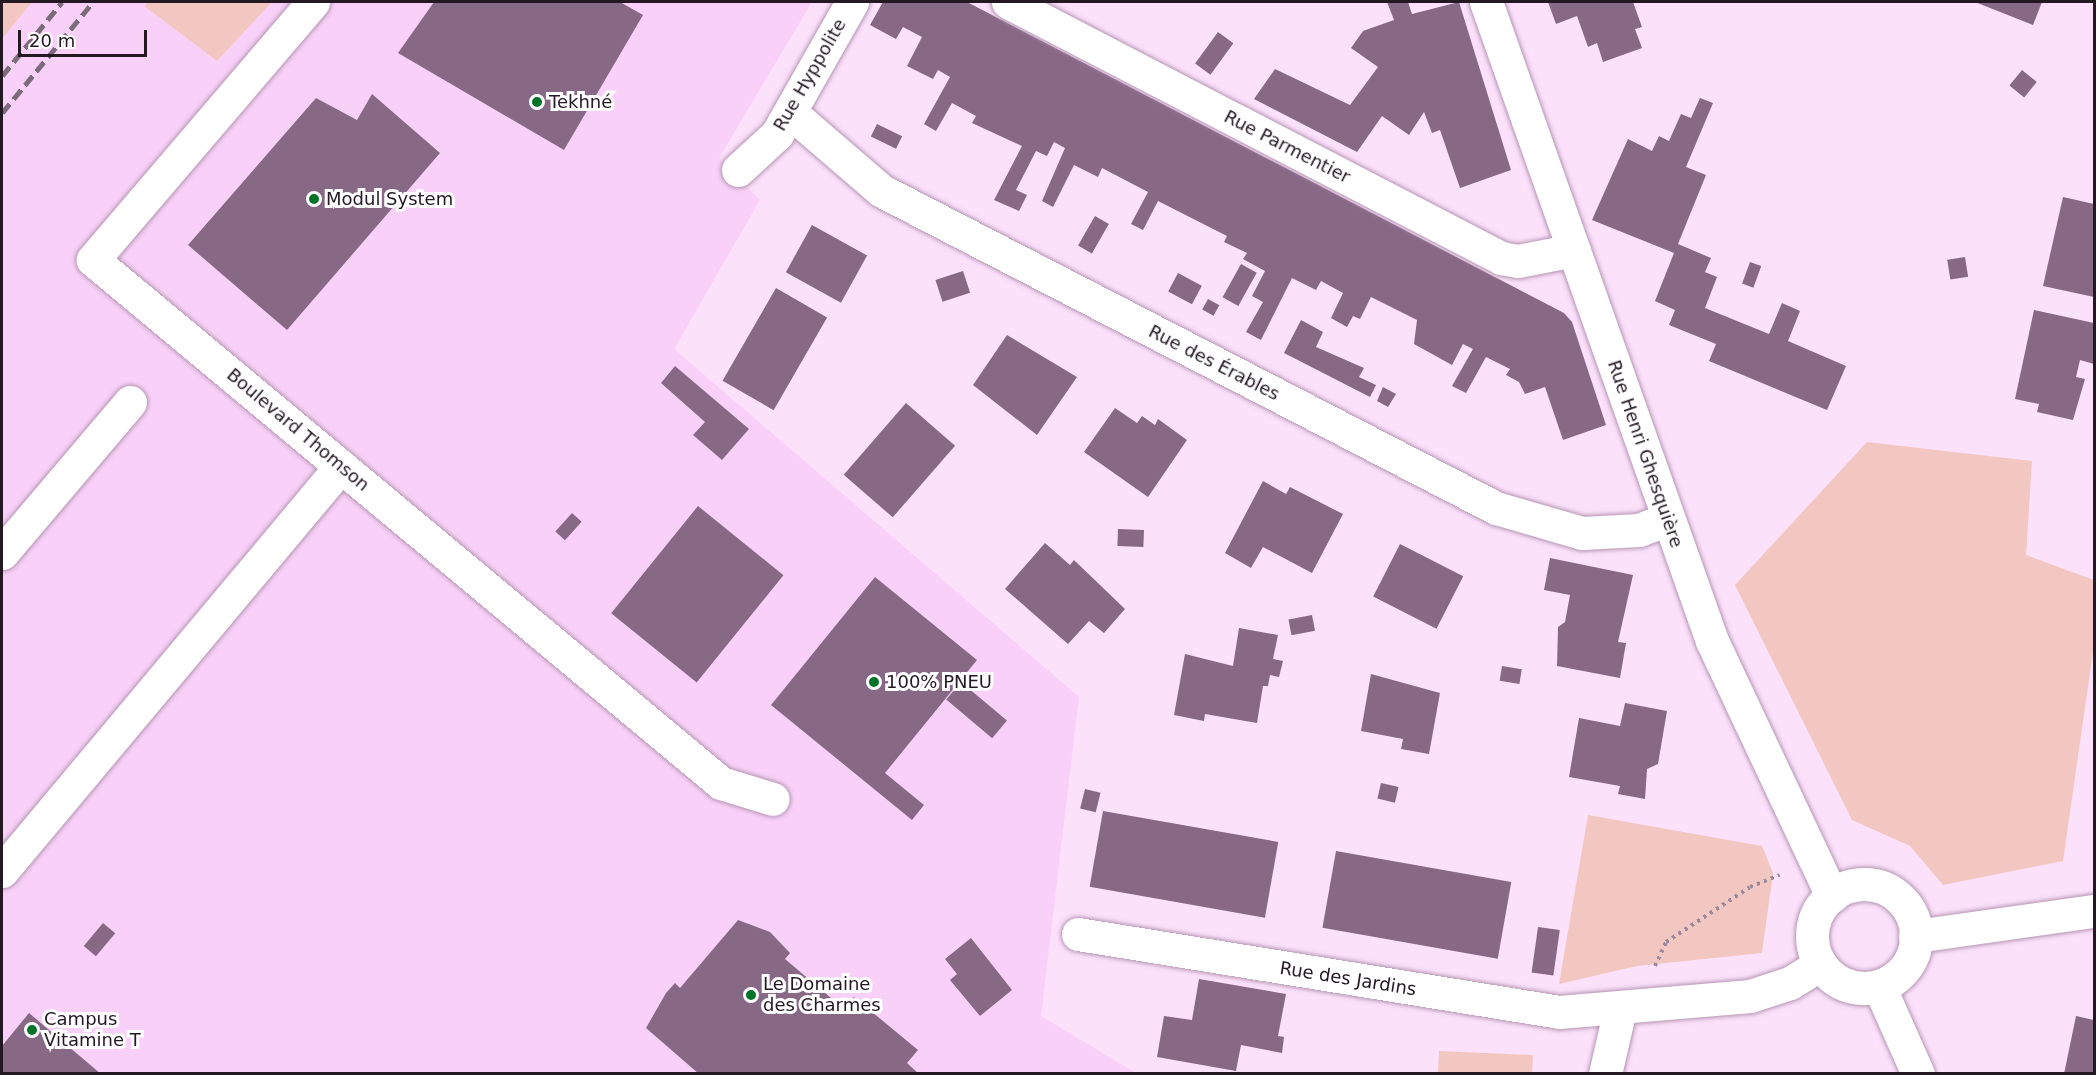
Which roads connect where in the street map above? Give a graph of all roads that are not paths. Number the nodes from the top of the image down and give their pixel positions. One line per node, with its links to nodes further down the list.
1 (314, 2): 9 (street, Boulevard Thomson)
2 (852, 2): 5 (street, Rue Hyppolite)
3 (1008, 2): 7 (street, Rue Parmentier)
4 (1486, 2): 7 (street, Rue Henri Ghesquière)
5 (790, 112): 6 (street, Rue Hyppolite); 10 (street, Rue des Érables)
6 (738, 170)
7 (1574, 250): 10 (street, Rue Henri Ghesquière)
8 (130, 402): 11 (street)
9 (341, 466): 12 (street, Boulevard Thomson); 13 (street)
10 (1667, 519): 14 (street, Rue Henri Ghesquière)
11 (2, 553)
12 (773, 799)
13 (2, 871)
14 (1832, 896): 17 (street); 18 (street)
15 (2094, 911): 17 (street)
16 (1078, 934): 20 (street, Rue des Jardins)
17 (1915, 936): 19 (street)
18 (1820, 964): 19 (street); 20 (street, Rue des Jardins)
19 (1879, 986): 22 (street)
20 (1620, 1010): 21 (street)
21 (1605, 1074)
22 (1918, 1074)

